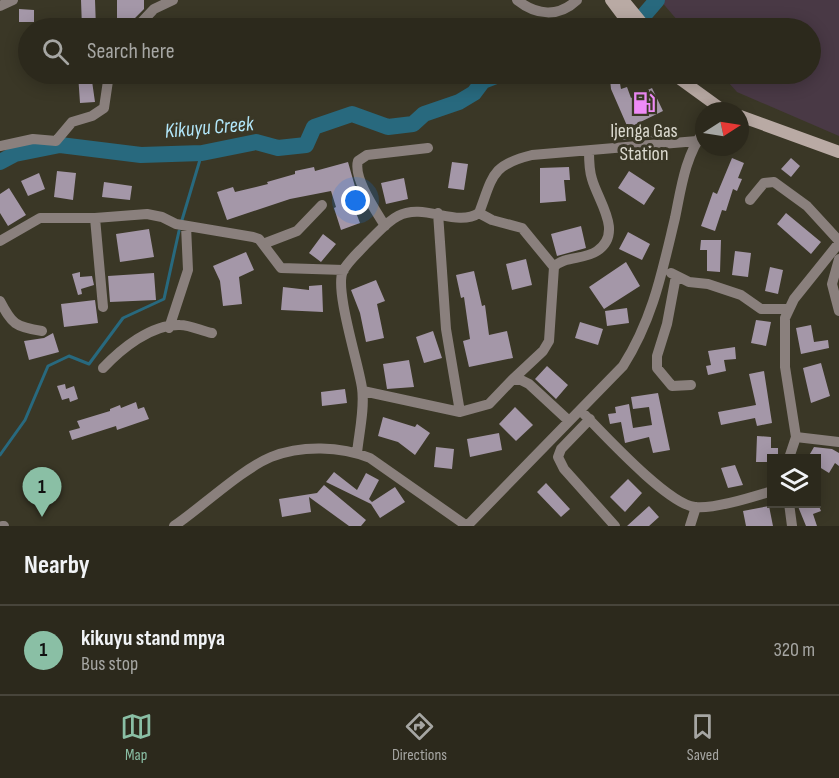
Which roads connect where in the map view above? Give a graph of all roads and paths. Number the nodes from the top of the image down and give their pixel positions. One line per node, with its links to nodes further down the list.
1 (13, 0): 6 (street)
2 (173, 0): 7 (street)
3 (517, 0): 4 (street)
4 (577, 0)
5 (618, 2): 8 (street); 9 (street)
6 (0, 6)
7 (145, 18)
8 (627, 18)
9 (635, 18)
10 (108, 84): 18 (street)
11 (685, 84): 13 (street)
12 (688, 84): 13 (street)
13 (692, 90): 14 (street)
14 (709, 102)
15 (749, 119): 21 (street)
16 (695, 141): 20 (street)
17 (695, 145): 34 (street)
18 (0, 146)
19 (428, 148): 28 (street)
20 (589, 151): 25 (street); 33 (street)
21 (839, 152)
22 (750, 200): 30 (street)
23 (321, 205): 31 (street)
24 (438, 213): 25 (street); 28 (street); 49 (street)
25 (478, 213): 33 (street)
26 (95, 218): 27 (street); 29 (street); 38 (street)
27 (186, 226): 31 (street); 41 (street)
28 (385, 226): 35 (street)
29 (0, 241)
30 (839, 242): 39 (street)
31 (263, 244): 35 (street)
32 (839, 259): 40 (street)
33 (554, 267): 45 (street)
34 (663, 267): 36 (street); 48 (street)
35 (344, 270): 47 (street)
36 (676, 276): 39 (street); 46 (street)
37 (0, 300): 42 (street)
38 (103, 307)
39 (789, 309): 52 (street)
40 (839, 311)
41 (169, 328): 43 (street); 44 (street)
42 (42, 331)
43 (212, 333)
44 (103, 368)
45 (512, 381): 49 (street); 51 (street)
46 (691, 385)
47 (363, 391): 49 (street); 54 (street)
48 (580, 410): 50 (street); 51 (street)
49 (460, 412)
50 (590, 419): 57 (street); 61 (street)
51 (569, 422): 60 (street)
52 (796, 437): 53 (street); 55 (street)
53 (839, 442)
54 (357, 453): 59 (street); 60 (street)
55 (791, 454)
56 (767, 492): 57 (street)
57 (696, 507): 62 (street)
58 (790, 508): 63 (street)
59 (174, 526)
60 (467, 526)
61 (615, 526)
62 (690, 526)
63 (792, 526)

